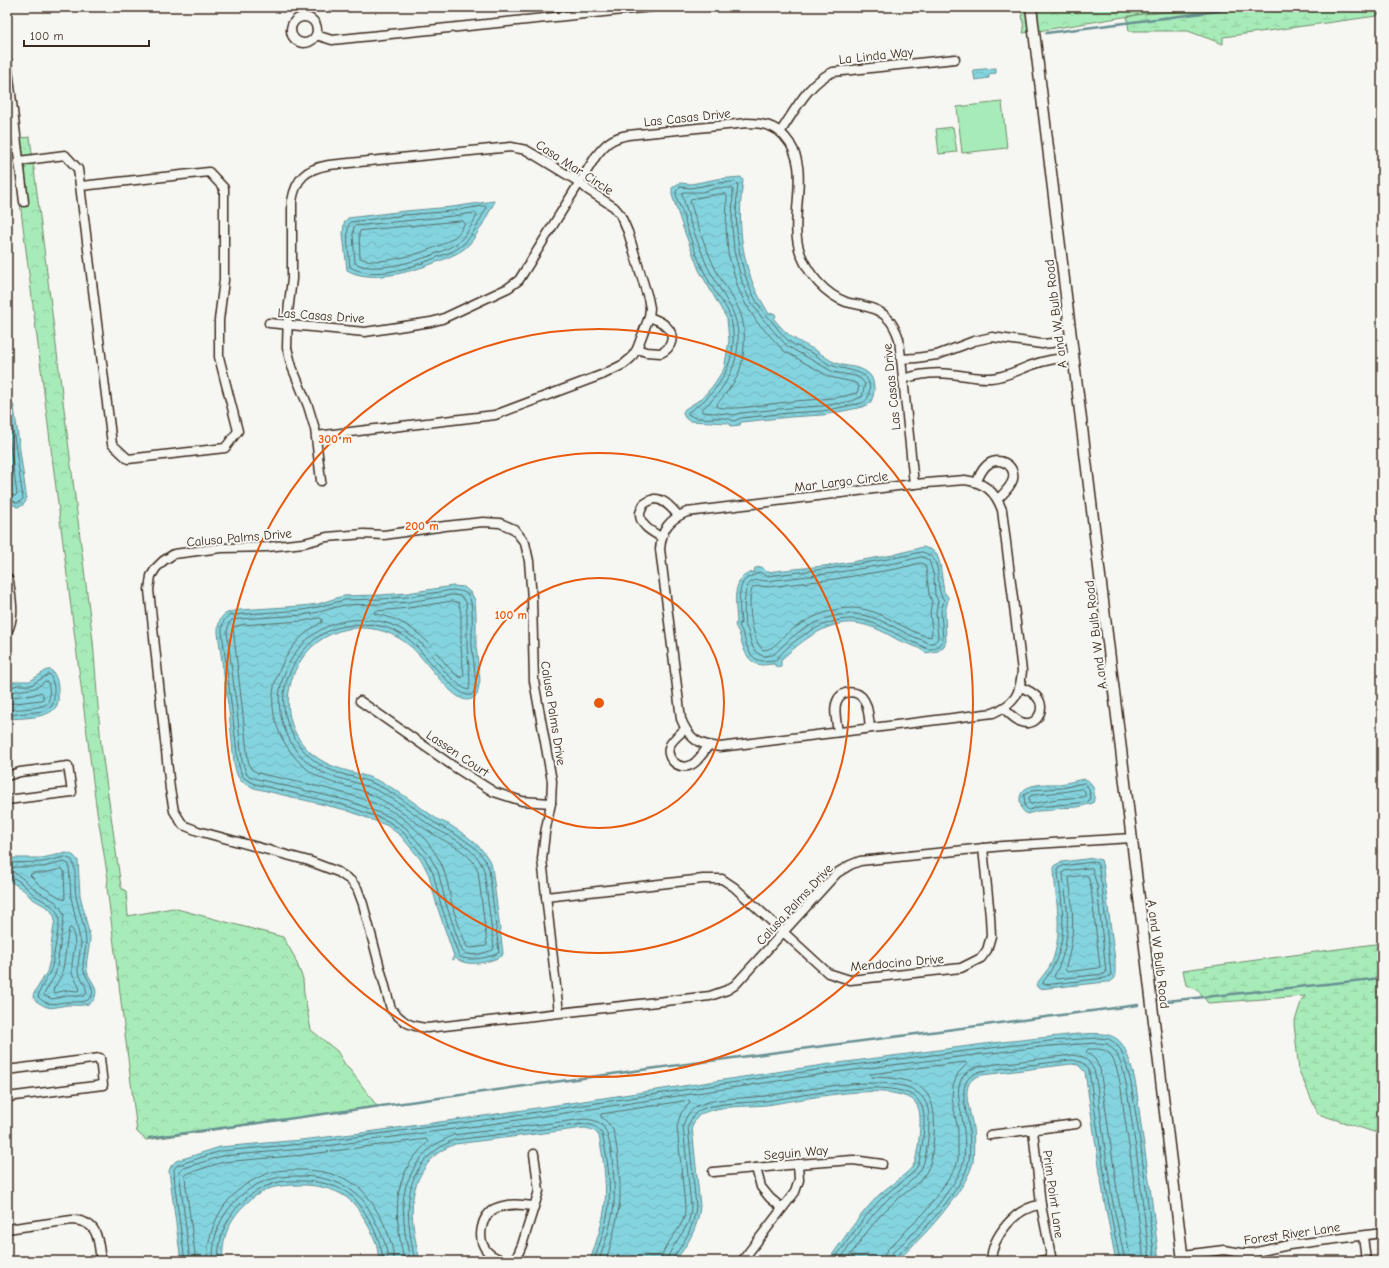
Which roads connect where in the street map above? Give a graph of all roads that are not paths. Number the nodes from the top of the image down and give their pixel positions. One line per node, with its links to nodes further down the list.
1 (652, 7): 3 (street)
2 (1031, 7): 15 (street, A and W Bulb Road)
3 (583, 10): 4 (street)
4 (316, 35)
5 (955, 59): 7 (street, La Linda Way)
6 (7, 61): 8 (street)
7 (781, 132): 9 (street, Las Casas Drive); 18 (street, Las Casas Drive)
8 (19, 161): 10 (street); 11 (street)
9 (579, 182): 12 (street, Casa Mar Circle); 14 (street, Las Casas Drive); 14 (street, Casa Mar Circle)
10 (81, 186): 10 (street)
11 (24, 202)
12 (648, 317): 16 (street, Casa Mar Circle); 16 (street)
13 (269, 323): 14 (street, Las Casas Drive)
14 (288, 325): 20 (street, Casa Mar Circle)
15 (1071, 337): 17 (street, A and W Bulb Road); 18 (street)
16 (637, 349): 20 (street, Casa Mar Circle)
17 (1074, 357): 19 (street); 39 (street, A and W Bulb Road)
18 (901, 359): 19 (street, Las Casas Drive)
19 (903, 379): 23 (street, Las Casas Drive)
20 (316, 436): 21 (street, Casa Mar Circle)
21 (321, 481)
22 (977, 482): 23 (street, Mar Largo Circle); 24 (street); 24 (street)
23 (914, 484): 25 (street, Mar Largo Circle)
24 (998, 499): 29 (street)
25 (678, 515): 26 (street); 26 (street)
26 (661, 537): 33 (street)
27 (7, 577): 28 (street)
28 (7, 632)
29 (1020, 687): 31 (street); 31 (street)
30 (360, 701): 38 (street, Lassen Court)
31 (1003, 708): 32 (street)
32 (870, 728): 34 (street); 34 (street)
33 (685, 729): 35 (street); 35 (street)
34 (838, 732): 35 (street)
35 (708, 746)
36 (7, 776): 37 (street)
37 (7, 800)
38 (551, 803): 41 (street, Calusa Palms Drive); 43 (street, Calusa Palms Drive)
39 (1132, 838): 40 (street, Calusa Palms Drive); 60 (street, A and W Bulb Road)
40 (983, 848): 42 (street, Calusa Palms Drive); 42 (street, Mendocino Drive)
41 (546, 896): 42 (street, Mendocino Drive); 43 (street, Calusa Palms Drive)
42 (783, 932): 43 (street, Calusa Palms Drive)
43 (559, 1013)
44 (7, 1070): 45 (street)
45 (7, 1097)
46 (1076, 1124): 47 (street)
47 (1033, 1130): 48 (street); 54 (street, Prim Point Lane)
48 (990, 1135)
49 (534, 1154): 55 (street)
50 (798, 1164): 51 (street, Seguin Way); 52 (street, Seguin Way); 56 (street)
51 (882, 1164)
52 (756, 1168): 53 (street, Seguin Way); 56 (street)
53 (713, 1172)
54 (1041, 1205): 61 (street, Prim Point Lane); 66 (street)
55 (533, 1206): 63 (street); 64 (street)
56 (782, 1208): 65 (street)
57 (7, 1229): 62 (street)
58 (1382, 1233): 59 (street, Forest River Lane)
59 (1363, 1236): 60 (street, Forest River Lane); 68 (street)
60 (1183, 1258)
61 (1052, 1260): 67 (street)
62 (101, 1261)
63 (504, 1261)
64 (516, 1261)
65 (742, 1261)
66 (991, 1261)
67 (1040, 1261)
68 (1366, 1261)

